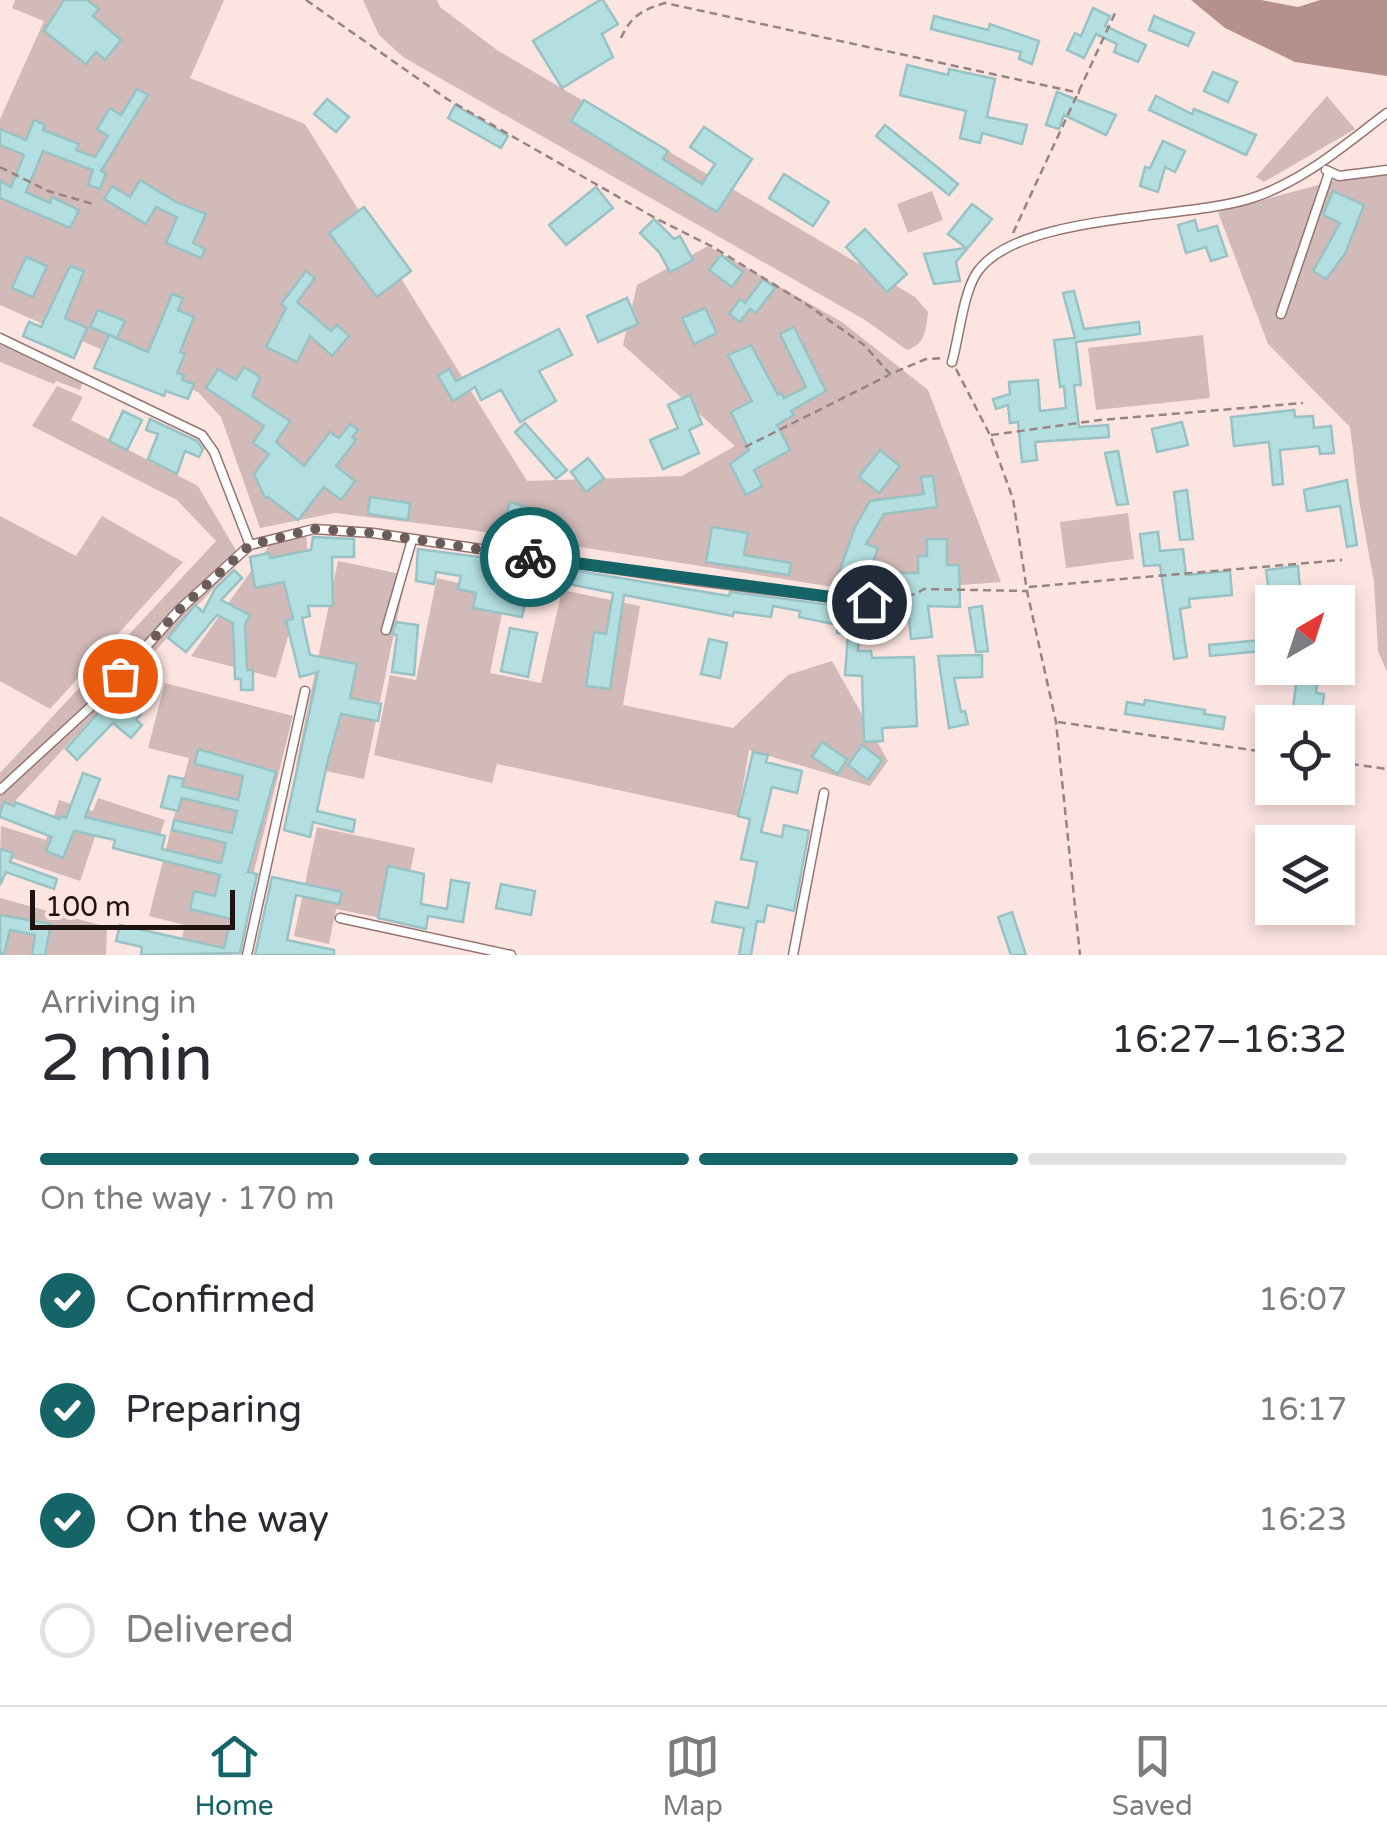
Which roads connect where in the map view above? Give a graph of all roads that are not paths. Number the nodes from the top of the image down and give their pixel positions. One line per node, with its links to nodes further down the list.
1 (1387, 113): 2 (lane)
2 (1319, 164): 4 (lane); 7 (lane)
3 (1387, 170): 4 (lane)
4 (1329, 173): 5 (lane)
5 (1281, 314)
6 (0, 338): 9 (lane)
7 (952, 362)
8 (412, 540): 9 (lane); 10 (lane); 11 (lane)
9 (250, 545): 13 (lane)
10 (869, 602)
11 (386, 630)
12 (305, 692): 16 (lane)
13 (0, 790)
14 (824, 793): 18 (lane)
15 (340, 918): 17 (lane)
16 (247, 955)
17 (512, 955)
18 (793, 955)

